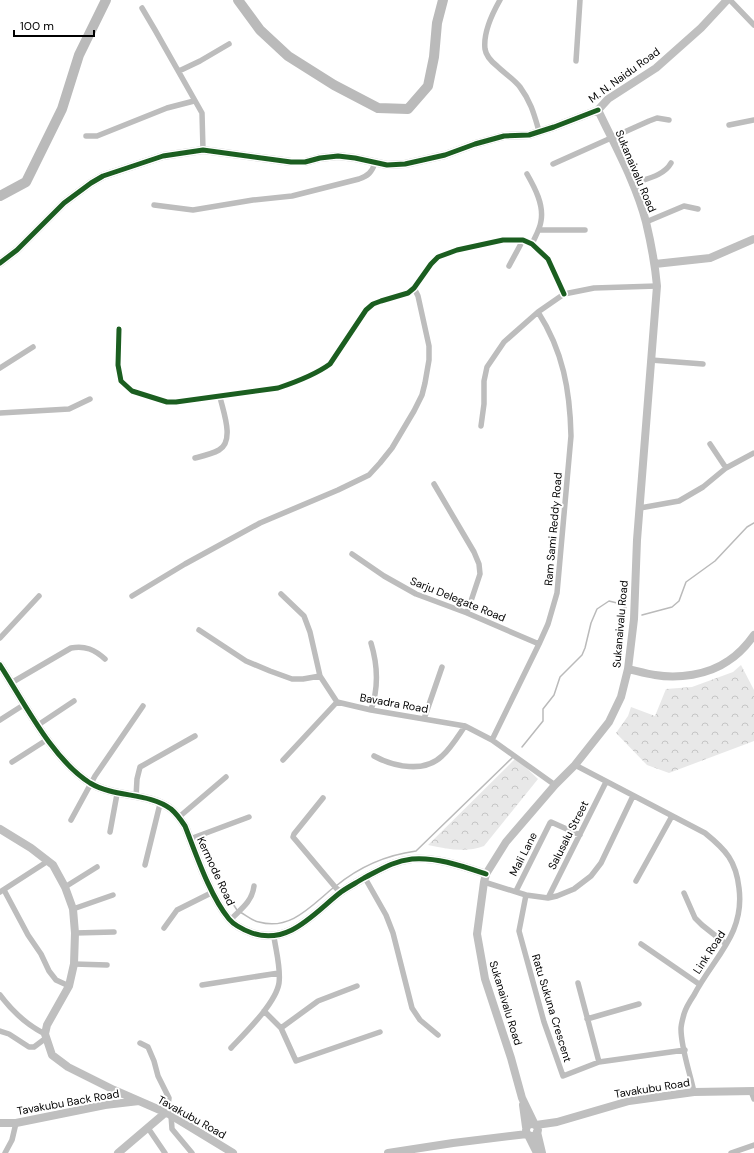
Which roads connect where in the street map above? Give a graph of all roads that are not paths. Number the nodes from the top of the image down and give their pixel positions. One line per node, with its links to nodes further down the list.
1 (500, 0): 14 (street)
2 (580, 0): 7 (street)
3 (728, 0): 5 (street); 10 (main road, M. N. Naidu Road)
4 (142, 8): 8 (street)
5 (754, 25)
6 (229, 44): 8 (street)
7 (576, 61)
8 (179, 71): 9 (street)
9 (194, 101): 15 (street); 17 (street)
10 (598, 110): 14 (main road, M. N. Naidu Road); 16 (main road, Sukanaivalu Road)
11 (669, 120): 16 (street)
12 (754, 120): 13 (street)
13 (729, 125)
14 (539, 131): 18 (main road, M. N. Naidu Road)
15 (86, 136)
16 (611, 139): 20 (street); 22 (main road, Sukanaivalu Road)
17 (203, 150): 18 (main road, M. N. Naidu Road); 31 (main road, M. N. Naidu Road)
18 (375, 163): 23 (street)
19 (671, 163): 22 (street)
20 (553, 164)
21 (527, 174): 26 (street)
22 (632, 184): 25 (main road, Sukanaivalu Road)
23 (154, 205)
24 (698, 209): 25 (street)
25 (646, 222): 32 (main road, Sukanaivalu Road)
26 (538, 230): 27 (street); 30 (street)
27 (585, 230)
28 (754, 239): 32 (main road)
29 (522, 240): 30 (street); 33 (street); 35 (street)
30 (532, 244): 36 (street)
31 (0, 262)
32 (655, 264): 34 (main road, Sukanaivalu Road)
33 (509, 266)
34 (657, 286): 36 (street); 40 (main road, Sukanaivalu Road)
35 (414, 288): 43 (street); 56 (street)
36 (564, 294): 37 (street)
37 (538, 312): 46 (street); 62 (street, Ram Sami Reddy Road)
38 (118, 329): 43 (street)
39 (33, 347): 42 (street)
40 (651, 360): 41 (street); 52 (main road, Sukanaivalu Road)
41 (702, 364)
42 (0, 368)
43 (220, 397): 49 (street)
44 (90, 400): 45 (street)
45 (0, 413)
46 (481, 426)
47 (710, 444): 50 (street)
48 (754, 453): 50 (street)
49 (195, 458)
50 (726, 468): 52 (street)
51 (434, 484): 57 (street)
52 (640, 508): 66 (main road, Sukanaivalu Road)
53 (352, 554): 57 (street, Sarju Delegate Road)
54 (281, 594): 67 (street)
55 (39, 596): 60 (street)
56 (132, 596)
57 (467, 613): 62 (street, Sarju Delegate Road)
58 (199, 630): 67 (street)
59 (754, 635): 66 (main road)
60 (0, 638)
61 (371, 643): 73 (street)
62 (539, 644): 80 (street, Ram Sami Reddy Road)
63 (105, 659): 68 (street)
64 (0, 665): 68 (main road, Kermode Road)
65 (442, 667): 74 (street)
66 (628, 669): 84 (main road, Sukanaivalu Road)
67 (320, 676): 70 (street)
68 (12, 683): 71 (main road, Kermode Road)
69 (74, 701): 76 (street)
70 (337, 702): 73 (street, Bavadra Road); 82 (street)
71 (25, 704): 75 (street); 76 (main road, Kermode Road)
72 (142, 706): 87 (street)
73 (371, 710): 74 (street, Bavadra Road)
74 (424, 719): 77 (street, Bavadra Road)
75 (0, 720)
76 (38, 725): 79 (main road, Kermode Road)
77 (465, 726): 80 (street, Bavadra Road); 81 (street)
78 (194, 736): 91 (street)
79 (48, 739): 83 (street); 87 (main road, Kermode Road)
80 (492, 740): 88 (street, Bavadra Road)
81 (374, 756)
82 (283, 760)
83 (12, 762)
84 (575, 765): 86 (street, Link Road); 88 (main road, Sukanaivalu Road)
85 (226, 777): 95 (street)
86 (606, 782): 90 (street, Link Road); 100 (street, Salusalu Street)
87 (91, 784): 89 (main road, Kermode Road); 97 (street)
88 (555, 785): 106 (main road, Sukanaivalu Road)
89 (117, 794): 91 (main road, Kermode Road); 99 (street)
90 (633, 796): 94 (street, Link Road); 117 (street)
91 (136, 797): 93 (main road, Kermode Road)
92 (323, 798): 110 (street)
93 (160, 804): 95 (main road, Kermode Road); 103 (street)
94 (672, 816): 107 (street); 125 (street, Link Road)
95 (179, 817): 101 (main road, Kermode Road)
96 (249, 817): 101 (street)
97 (71, 820)
98 (0, 830): 102 (main road)
99 (110, 832)
100 (580, 835): 112 (street, Mali Lane); 117 (street, Salusalu Street)
101 (190, 839): 113 (main road, Kermode Road)
102 (48, 861): 109 (main road); 111 (street)
103 (145, 865)
104 (97, 867): 109 (street)
105 (365, 878): 106 (main road); 110 (main road); 141 (street)
106 (485, 878): 112 (street); 149 (main road, Sukanaivalu Road)
107 (636, 881)
108 (254, 886): 119 (street)
109 (65, 887): 118 (main road)
110 (338, 890): 123 (main road)
111 (2, 891): 132 (street)
112 (516, 891): 116 (street)
113 (212, 892): 119 (main road, Kermode Road); 120 (street)
114 (684, 893): 125 (street)
115 (113, 895): 118 (street)
116 (526, 895): 117 (street); 146 (street, Ratu Sukuna Crescent)
117 (548, 898)
118 (73, 909): 122 (main road)
119 (230, 920): 123 (main road, Kermode Road)
120 (164, 928)
121 (114, 932): 122 (street)
122 (75, 933): 126 (main road)
123 (274, 937): 128 (street)
124 (641, 944): 130 (street)
125 (726, 944): 130 (street, Link Road)
126 (74, 964): 127 (street); 132 (main road)
127 (107, 965)
128 (279, 973): 131 (street); 136 (street)
129 (578, 983): 137 (street)
130 (700, 984): 145 (street, Link Road)
131 (202, 985)
132 (69, 986): 142 (main road)
133 (357, 986): 138 (street)
134 (0, 994): 142 (street)
135 (639, 1004): 137 (street)
136 (264, 1011): 138 (street); 144 (street)
137 (587, 1019): 146 (street)
138 (281, 1028): 140 (street)
139 (0, 1031): 142 (street)
140 (380, 1032)
141 (438, 1034)
142 (46, 1036): 150 (main road, Tavakubu Road)
143 (140, 1043): 151 (street)
144 (231, 1048)
145 (685, 1050): 146 (street, Ratu Sukuna Crescent); 147 (street, Link Road)
146 (599, 1062)
147 (694, 1092): 148 (main road, Tavakubu Road); 155 (main road, Tavakubu Road)
148 (753, 1094)
149 (522, 1098): 155 (main road, Sukanaivalu Road); 156 (main road, Sukanaivalu Road)
150 (140, 1101): 151 (main road, Tavakubu Road); 153 (main road, Tavakubu Back Road)
151 (168, 1114): 154 (main road); 161 (street); 162 (main road, Tavakubu Road)
152 (0, 1123): 153 (main road, Tavakubu Back Road)
153 (16, 1123): 158 (street)
154 (148, 1128): 159 (main road); 160 (street)
155 (536, 1129): 156 (main road, Tavakubu Road); 165 (main road, Sukanaivalu Road)
156 (527, 1131): 163 (main road); 164 (main road, Sukanaivalu Road)
157 (754, 1145): 166 (street)
158 (5, 1153)
159 (118, 1153)
160 (165, 1153)
161 (192, 1153)
162 (233, 1153)
163 (388, 1153)
164 (537, 1153)
165 (542, 1153)
166 (731, 1153)

